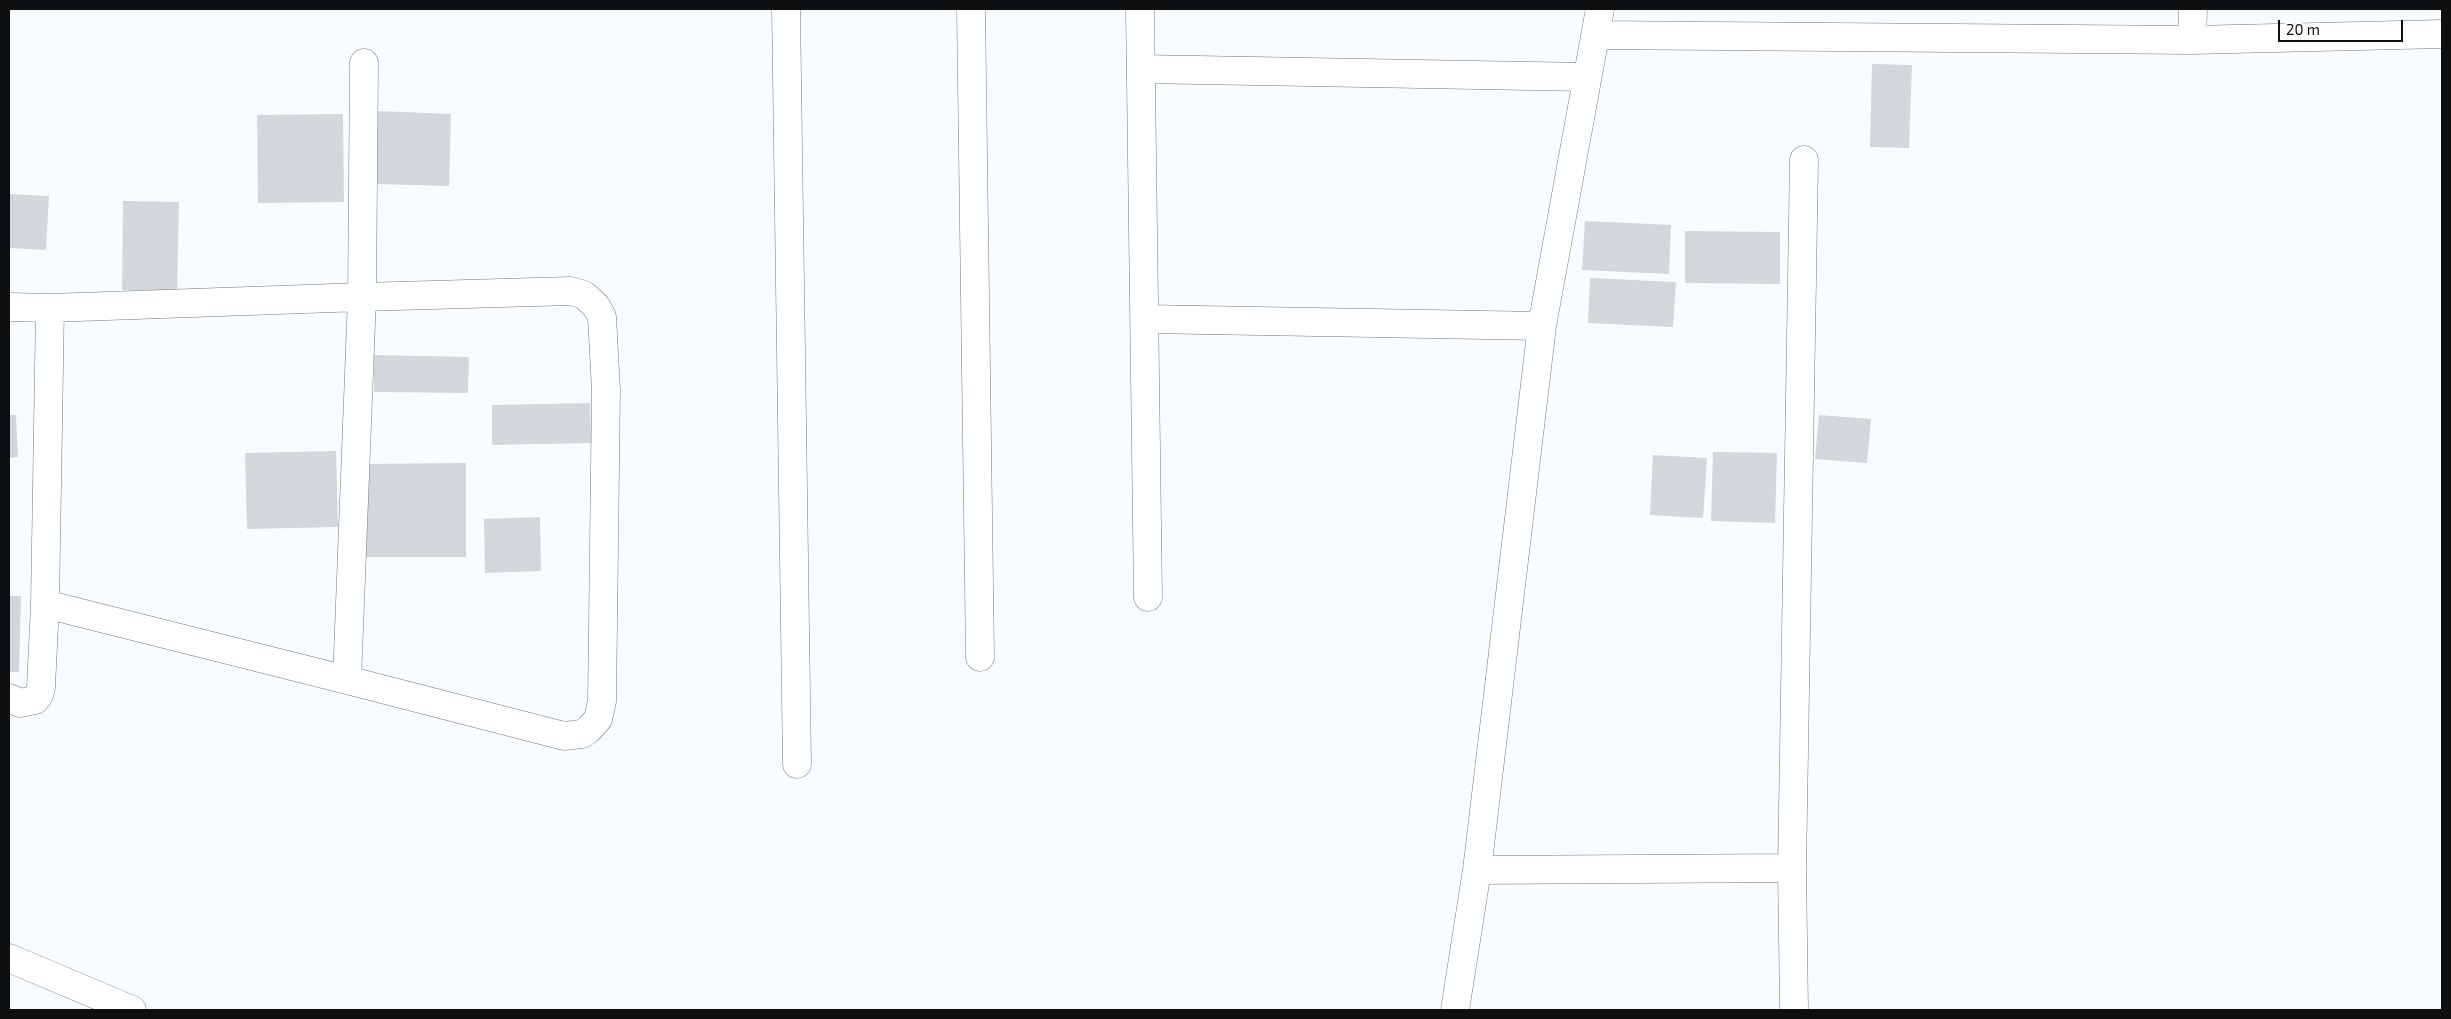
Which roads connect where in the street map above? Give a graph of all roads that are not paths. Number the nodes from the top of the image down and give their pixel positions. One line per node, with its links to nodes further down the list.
1 (786, 9): 22 (street)
2 (971, 9): 19 (street)
3 (1140, 9): 9 (street)
4 (2193, 9): 7 (street)
5 (1598, 22): 7 (street); 10 (street)
6 (2442, 34): 7 (street)
7 (2192, 40)
8 (364, 63): 12 (street)
9 (1141, 69): 10 (street); 15 (street)
10 (1587, 76): 16 (street)
11 (1804, 160): 23 (street)
12 (362, 297): 14 (street); 20 (street); 20 (street)
13 (9, 307): 14 (street)
14 (50, 308): 18 (street)
15 (1145, 319): 16 (street); 17 (street)
16 (1542, 326): 24 (street)
17 (1148, 597)
18 (45, 604): 20 (street); 21 (street)
19 (980, 657)
20 (347, 680)
21 (9, 698)
22 (797, 764)
23 (1792, 868): 24 (street); 28 (street)
24 (1477, 870): 27 (street)
25 (9, 958): 26 (street)
26 (132, 1010)
27 (1456, 1010)
28 (1794, 1010)

